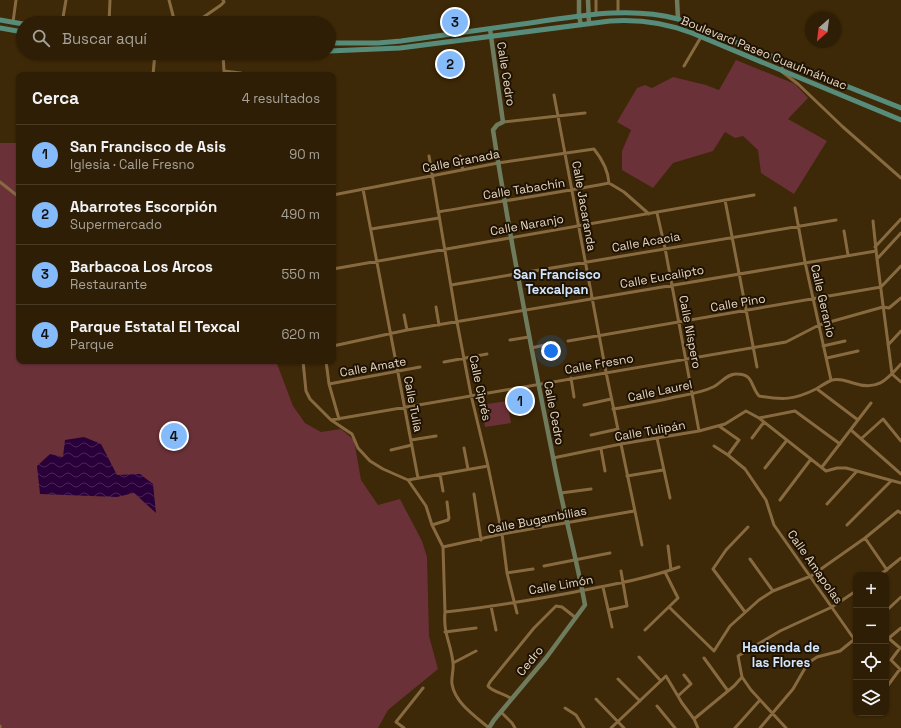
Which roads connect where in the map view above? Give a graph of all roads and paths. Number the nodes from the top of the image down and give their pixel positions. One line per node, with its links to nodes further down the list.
1 (16, 0): 21 (street)
2 (66, 0): 13 (street)
3 (110, 0): 14 (street)
4 (169, 0): 15 (street)
5 (223, 0): 16 (street)
6 (579, 0): 17 (street)
7 (588, 0): 18 (street)
8 (596, 0): 12 (street)
9 (618, 0): 11 (street)
10 (677, 0): 19 (street)
11 (618, 13): 12 (main road, Boulevard Paseo Cuauhnáhuac); 19 (main road, Boulevard Paseo Cuauhnáhuac)
12 (596, 15): 18 (main road, Boulevard Paseo Cuauhnáhuac)
13 (63, 16)
14 (109, 16)
15 (174, 16)
16 (205, 16)
17 (579, 16): 18 (main road, Boulevard Paseo Cuauhnáhuac); 24 (street); 26 (main road, Boulevard Paseo Cuauhnáhuac)
18 (588, 16): 23 (street)
19 (678, 19): 34 (main road, Boulevard Paseo Cuauhnáhuac)
20 (0, 20): 21 (main road)
21 (13, 22): 22 (main road)
22 (16, 23)
23 (589, 24): 24 (main road, Boulevard Paseo Cuauhnáhuac); 28 (main road, Boulevard Paseo Cuauhnáhuac)
24 (581, 25): 29 (main road, Boulevard Paseo Cuauhnáhuac)
25 (0, 28): 27 (main road)
26 (490, 29): 29 (street, Calle Cedro); 30 (main road, Boulevard Paseo Cuauhnáhuac)
27 (16, 31)
28 (701, 36): 35 (street); 36 (main road, Boulevard Paseo Cuauhnáhuac)
29 (491, 37): 31 (main road, Boulevard Paseo Cuauhnáhuac); 44 (street, Calle Cedro)
30 (336, 43)
31 (336, 50)
32 (154, 60): 37 (street)
33 (223, 60): 38 (street)
34 (785, 61): 36 (street); 40 (main road, Boulevard Paseo Cuauhnáhuac)
35 (684, 66)
36 (781, 71): 43 (main road, Boulevard Paseo Cuauhnáhuac); 51 (street)
37 (153, 72)
38 (228, 72)
39 (554, 95): 42 (street, Calle Jacaranda)
40 (901, 108)
41 (585, 113): 42 (street)
42 (558, 116): 44 (street); 45 (street, Calle Jacaranda)
43 (901, 120)
44 (503, 122): 48 (street, Calle Cedro)
45 (566, 152): 48 (street, Calle Granada); 53 (street, Calle Granada); 55 (street, Calle Jacaranda)
46 (429, 156): 50 (street, Calle Ciprés)
47 (460, 156): 49 (street)
48 (498, 163): 49 (street, Calle Granada); 59 (street, Calle Cedro)
49 (463, 170): 50 (street, Calle Granada)
50 (432, 176): 54 (street, Calle Granada); 62 (street, Calle Ciprés)
51 (901, 178)
52 (0, 182): 56 (street)
53 (609, 183): 55 (street, Calle Tabachín); 64 (street)
54 (363, 189): 57 (street, Calle Granada); 71 (street)
55 (572, 190): 59 (street, Calle Tabachín); 69 (street, Calle Jacaranda)
56 (16, 194)
57 (336, 194)
58 (754, 195): 60 (street, Calle Naranjo)
59 (505, 200): 62 (street, Calle Tabachín); 74 (street, Calle Cedro)
60 (724, 200): 63 (street, Calle Naranjo); 75 (street)
61 (795, 208): 70 (street, Calle Geranio)
62 (438, 212): 65 (street, Calle Ciprés)
63 (657, 212): 64 (street, Calle Naranjo); 76 (street, Calle Níspero)
64 (649, 214): 69 (street, Calle Naranjo)
65 (439, 218): 71 (street); 78 (street, Calle Ciprés)
66 (901, 219): 77 (street)
67 (836, 220): 70 (street, Calle Acacia)
68 (873, 220): 77 (street)
69 (578, 226): 74 (street, Calle Naranjo); 82 (street, Calle Jacaranda)
70 (798, 226): 75 (street, Calle Acacia); 83 (street, Calle Geranio)
71 (371, 229): 81 (street)
72 (844, 231): 79 (street)
73 (901, 233): 80 (street)
74 (511, 237): 78 (street, Calle Naranjo); 86 (street, Calle Cedro)
75 (732, 237): 76 (street, Calle Acacia); 87 (street)
76 (665, 248): 82 (street, Calle Acacia); 89 (street, Calle Níspero)
77 (876, 249): 79 (street, Calle Eucalipto); 80 (street)
78 (444, 250): 81 (street, Calle Naranjo); 88 (street, Calle Ciprés)
79 (848, 255): 83 (street, Calle Eucalipto)
80 (877, 259): 90 (street)
81 (376, 261): 85 (street, Calle Naranjo); 105 (street, Calle Tulia)
82 (585, 262): 86 (street, Calle Acacia); 92 (street, Calle Jacaranda)
83 (805, 262): 87 (street, Calle Eucalipto); 93 (street, Calle Geranio)
84 (901, 266): 90 (street)
85 (336, 268)
86 (518, 273): 88 (street, Calle Acacia); 96 (street, Calle Cedro)
87 (739, 273): 89 (street, Calle Eucalipto); 97 (street)
88 (451, 285): 99 (street, Calle Ciprés)
89 (672, 285): 92 (street, Calle Eucalipto); 100 (street, Calle Níspero)
90 (881, 287): 93 (street, Calle Pino); 95 (street)
91 (901, 298): 95 (street, Calle Fresno)
92 (592, 299): 96 (street, Calle Eucalipto); 106 (street, Calle Jacaranda)
93 (813, 299): 97 (street, Calle Pino); 102 (street, Calle Geranio)
94 (436, 307): 101 (street)
95 (883, 307): 102 (street, Calle Fresno); 113 (street)
96 (524, 310): 99 (street, Calle Eucalipto); 107 (street, Calle Cedro)
97 (746, 310): 100 (street, Calle Pino); 115 (street)
98 (404, 315): 103 (street)
99 (457, 322): 101 (street, Calle Eucalipto); 119 (street, Calle Ciprés)
100 (678, 322): 106 (street, Calle Pino); 120 (street, Calle Níspero)
101 (439, 325): 103 (street, Calle Eucalipto)
102 (819, 325): 114 (street, Calle Geranio); 115 (street, Calle Fresno)
103 (407, 330): 105 (street, Calle Eucalipto)
104 (901, 331): 113 (street)
105 (390, 334): 112 (street, Calle Eucalipto); 128 (street, Calle Tulia)
106 (599, 336): 109 (street, Calle Pino); 129 (street, Calle Jacaranda)
107 (530, 337): 108 (street); 116 (street, Calle Cedro)
108 (510, 340)
109 (568, 341)
110 (845, 341): 114 (street)
111 (555, 344): 116 (street)
112 (336, 345)
113 (888, 345): 130 (street)
114 (823, 346): 121 (street, Calle Geranio)
115 (752, 347): 120 (street, Calle Fresno); 127 (street)
116 (531, 348): 135 (street, Calle Cedro)
117 (858, 350): 121 (street)
118 (487, 354): 119 (street)
119 (464, 358): 122 (street); 138 (street, Calle Ciprés)
120 (685, 358): 129 (street, Calle Fresno); 137 (street, Calle Níspero)
121 (827, 358): 132 (street, Calle Geranio)
122 (444, 362)
123 (303, 364): 147 (street)
124 (326, 364): 134 (street)
125 (901, 364): 130 (street)
126 (420, 367): 128 (street, Calle Amate)
127 (757, 367)
128 (398, 371): 134 (street, Calle Amate); 143 (street, Calle Tulia)
129 (606, 372): 131 (street, Calle Fresno); 140 (street, Calle Jacaranda)
130 (892, 374): 132 (street); 133 (street)
131 (571, 378): 135 (street, Calle Fresno); 139 (street)
132 (832, 380): 136 (street)
133 (901, 382)
134 (329, 384): 146 (street)
135 (539, 384): 138 (street, Calle Fresno); 170 (street, Calle Cedro)
136 (816, 389): 137 (street, Calle Laurel); 148 (street)
137 (692, 394): 144 (street, Calle Laurel); 153 (street, Calle Níspero)
138 (471, 395): 143 (street, Calle Fresno); 172 (street, Calle Ciprés)
139 (574, 397)
140 (611, 399): 142 (street); 144 (street, Calle Jacaranda)
141 (871, 403): 148 (street)
142 (584, 405)
143 (405, 408): 146 (street, Calle Fresno); 159 (street, Calle Tulia)
144 (613, 409): 151 (street, Calle Jacaranda)
145 (759, 418): 149 (street); 150 (street, Calle Tulipán); 163 (street)
146 (338, 419): 147 (street, Calle Fresno)
147 (331, 420): 183 (street)
148 (858, 420): 152 (street)
149 (764, 422): 157 (street); 160 (street)
150 (719, 426): 153 (street, Calle Tulipán); 169 (street)
151 (618, 429): 154 (street); 162 (street, Calle Jacaranda)
152 (851, 430): 158 (street); 163 (street)
153 (699, 431): 156 (street, Calle Tulipán)
154 (591, 435)
155 (436, 436): 159 (street)
156 (657, 438): 162 (street, Calle Tulipán); 176 (street)
157 (752, 438)
158 (862, 438): 161 (street); 180 (street)
159 (411, 440): 164 (street, Calle Tulia)
160 (787, 440): 171 (street); 174 (street)
161 (901, 441)
162 (621, 444): 167 (street, Calle Tulipán); 181 (street, Calle Jacaranda)
163 (840, 444): 173 (street)
164 (412, 445): 168 (street); 182 (street, Calle Tulia)
165 (714, 446): 169 (street, Calle Amapolas)
166 (464, 448): 175 (street)
167 (601, 449): 170 (street, Calle Tulipán); 177 (street)
168 (391, 450)
169 (728, 455): 219 (street, Calle Amapolas)
170 (553, 458): 188 (street, Calle Cedro)
171 (811, 459): 173 (street); 191 (street)
172 (488, 466): 175 (street); 200 (street, Calle Ciprés)
173 (822, 467): 178 (street)
174 (765, 468)
175 (468, 469): 179 (street)
176 (663, 470): 181 (street); 190 (street)
177 (605, 471)
178 (857, 471): 184 (street); 193 (street)
179 (440, 474): 182 (street); 187 (street)
180 (901, 474)
181 (627, 476): 194 (street, Calle Jacaranda)
182 (418, 478): 183 (street)
183 (408, 480): 197 (street)
184 (891, 481): 185 (street); 198 (street)
185 (901, 483)
186 (591, 489): 188 (street)
187 (444, 491)
188 (561, 493): 196 (street, Calle Cedro)
189 (474, 494): 202 (street)
190 (670, 498)
191 (780, 500)
192 (447, 502): 197 (street)
193 (827, 504)
194 (634, 512): 196 (street, Calle Bugambilias); 203 (street, Calle Jacaranda)
195 (901, 513): 201 (street)
196 (568, 523): 200 (street, Calle Bugambilias); 209 (street, Calle Cedro)
197 (432, 525): 205 (street)
198 (847, 526)
199 (748, 527): 234 (street)
200 (502, 534): 202 (street, Calle Bugambilias); 218 (street, Calle Ciprés)
201 (865, 538): 214 (street); 219 (street)
202 (481, 540): 205 (street, Calle Bugambilias)
203 (642, 545)
204 (668, 546): 213 (street)
205 (443, 547): 233 (street)
206 (610, 553): 209 (street)
207 (901, 558): 214 (street)
208 (750, 559): 223 (street)
209 (576, 560): 210 (street); 222 (street, Calle Cedro)
210 (544, 566)
211 (679, 567): 213 (street, Calle Limón)
212 (533, 569): 218 (street)
213 (672, 570): 216 (street, Calle Limón)
214 (887, 570): 217 (street)
215 (620, 571): 220 (street)
216 (665, 572): 220 (street, Calle Limón); 229 (street)
217 (884, 572)
218 (507, 573): 226 (street, Calle Ciprés)
219 (811, 576): 223 (street); 230 (street, Calle Amapolas)
220 (623, 582): 221 (street, Calle Limón); 232 (street)
221 (603, 586): 222 (street, Calle Limón); 232 (street)
222 (582, 590): 226 (street, Calle Limón); 227 (street, Calle Cedro)
223 (772, 591): 234 (street)
224 (853, 593): 230 (street)
225 (901, 597): 231 (street)
226 (514, 603): 228 (street, Calle Limón); 235 (street, Calle Ciprés)
227 (585, 605): 236 (street, Cedro)
228 (491, 606): 233 (street, Calle Limón); 240 (street)
229 (669, 607): 234 (street); 241 (street)
230 (832, 607): 243 (street, Calle Amapolas); 253 (street)
231 (889, 609)
232 (608, 610): 237 (street)
233 (445, 612): 242 (street)
234 (746, 612)
235 (517, 613)
236 (576, 618): 260 (street, Cedro); 260 (street)
237 (612, 627)
238 (476, 628): 242 (street)
239 (901, 628): 244 (street)
240 (496, 630)
241 (645, 630)
242 (445, 632): 250 (street)
243 (853, 635)
244 (889, 636)
245 (889, 638): 251 (street)
246 (853, 640): 267 (street)
247 (476, 651): 250 (street)
248 (639, 657): 255 (street)
249 (704, 658): 258 (street)
250 (453, 663): 271 (street)
251 (901, 670): 256 (street)
252 (684, 675): 259 (street)
253 (742, 677): 258 (street); 262 (street)
254 (618, 679): 263 (street)
255 (661, 681): 259 (street); 263 (street)
256 (889, 684)
257 (423, 688): 270 (street)
258 (728, 691): 268 (street)
259 (678, 696): 268 (street)
260 (512, 699): 266 (street, Cedro)
261 (596, 699): 269 (street)
262 (760, 700): 267 (street); 278 (street)
263 (640, 701): 269 (street)
264 (657, 706): 276 (street)
265 (565, 708): 273 (street)
266 (501, 712): 271 (street, Cedro); 272 (street)
267 (773, 714): 279 (street); 280 (street)
268 (694, 719): 277 (street)
269 (618, 721): 274 (street); 275 (street)
270 (404, 728)
271 (489, 728)
272 (515, 728)
273 (584, 728)
274 (611, 728)
275 (624, 728)
276 (675, 728)
277 (698, 728)
278 (735, 728)
279 (760, 728)
280 (786, 728)

